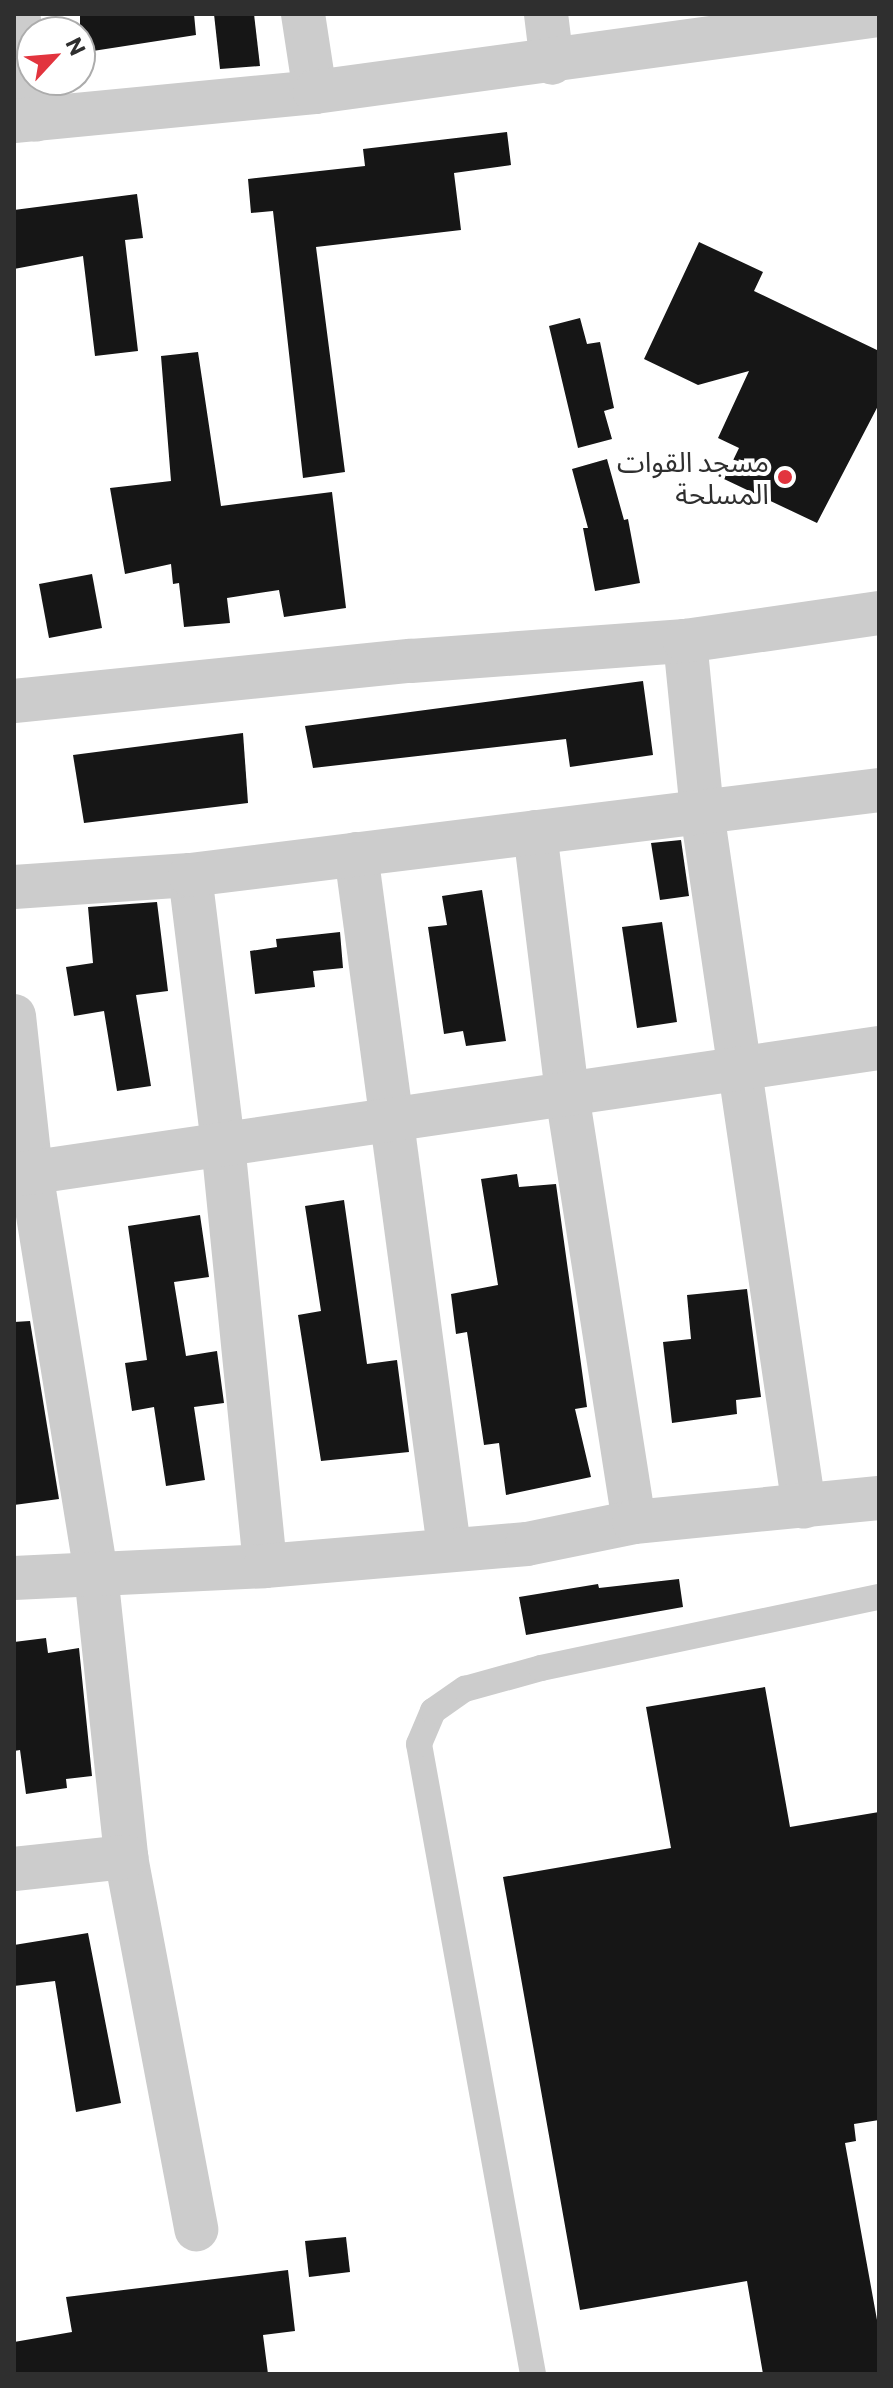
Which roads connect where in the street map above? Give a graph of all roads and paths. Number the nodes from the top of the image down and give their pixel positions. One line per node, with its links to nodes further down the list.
1 (18, 14): 7 (street)
2 (303, 14): 6 (street)
3 (546, 14): 5 (street)
4 (879, 15): 5 (street)
5 (552, 63): 6 (street)
6 (315, 92): 7 (street)
7 (25, 120)
8 (879, 613): 9 (street)
9 (685, 641): 10 (street); 12 (street)
10 (14, 701)
11 (879, 790): 12 (street)
12 (702, 812): 13 (street); 19 (street)
13 (535, 832): 14 (street); 20 (street)
14 (356, 854): 15 (street); 21 (street)
15 (190, 875): 16 (street); 22 (street)
16 (14, 887)
17 (14, 1016): 23 (street)
18 (879, 1048): 19 (street)
19 (740, 1068): 20 (street); 25 (street)
20 (567, 1094): 21 (street); 26 (street)
21 (392, 1120): 22 (street); 27 (street)
22 (223, 1144): 23 (street); 28 (street)
23 (22, 1174): 29 (street)
24 (879, 1498): 25 (street)
25 (804, 1507): 26 (street)
26 (634, 1522): 27 (street)
27 (449, 1547): 28 (street)
28 (265, 1566): 29 (street)
29 (96, 1574): 30 (street); 32 (street)
30 (14, 1578)
31 (879, 1597): 35 (lane)
32 (126, 1857): 33 (street); 34 (street)
33 (14, 1869)
34 (196, 2229)
35 (533, 2374)

